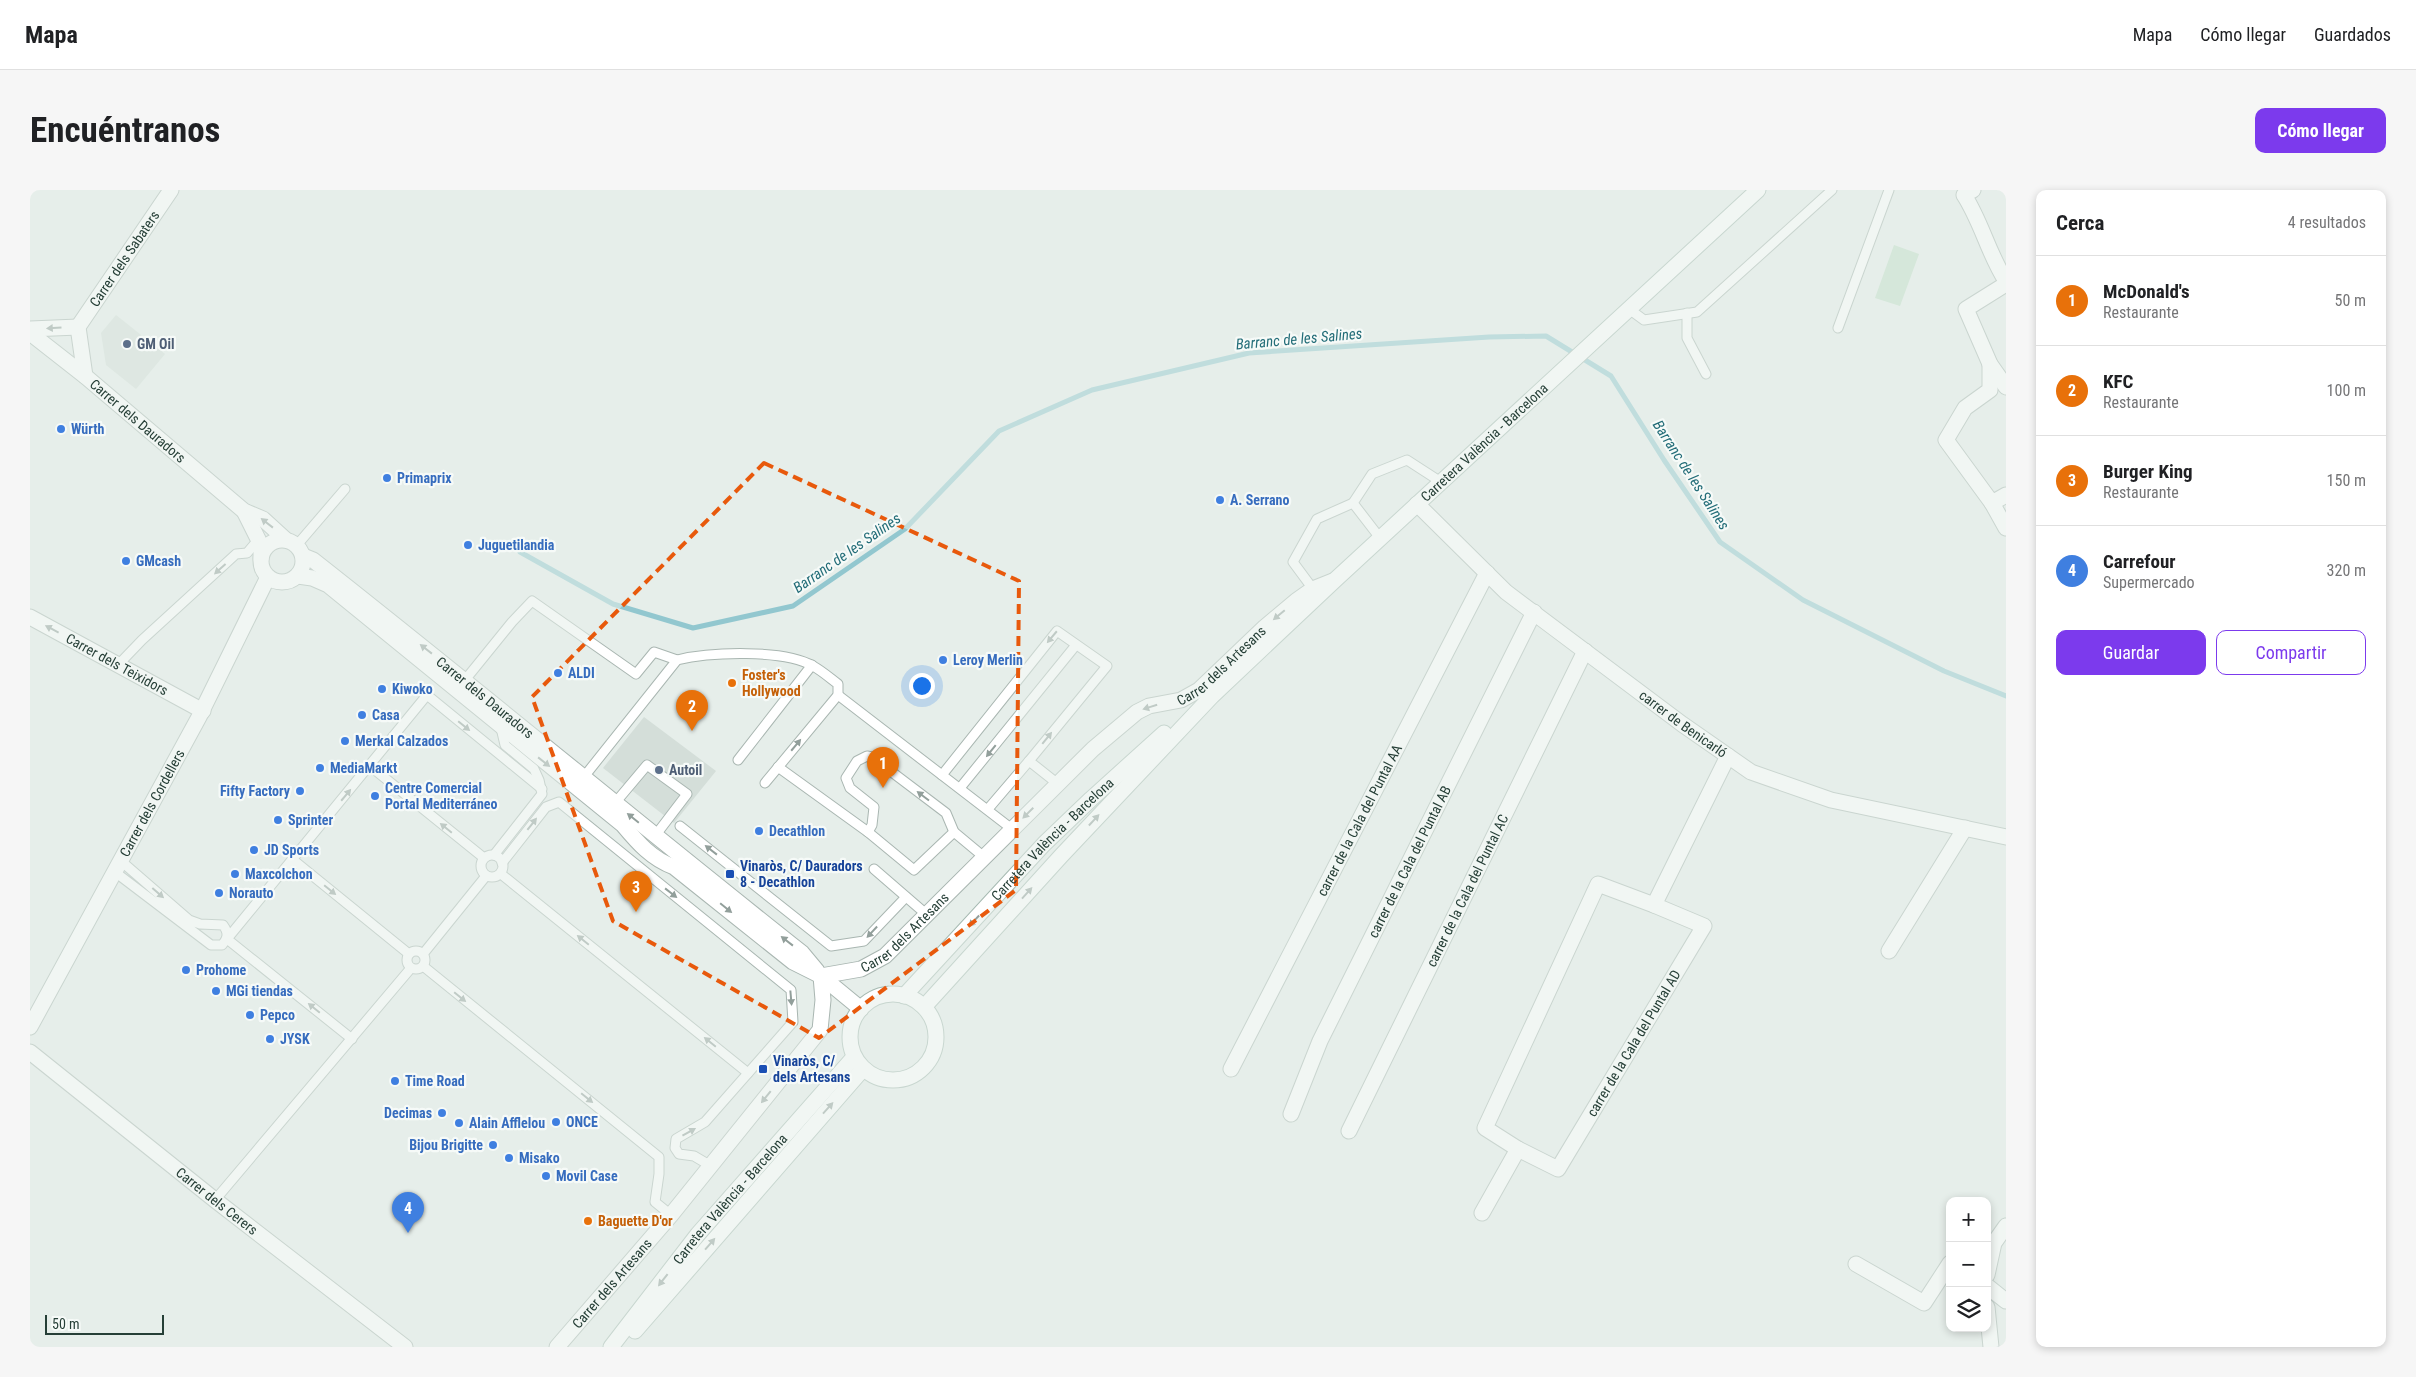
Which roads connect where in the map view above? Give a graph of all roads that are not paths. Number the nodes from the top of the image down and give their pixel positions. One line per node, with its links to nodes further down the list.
1 (171, 190): 9 (street, Carrer dels Sabaters)
2 (1758, 190): 7 (street, Carretera València - Barcelona)
3 (1832, 190): 8 (lane)
4 (1889, 190): 10 (lane)
5 (1973, 190): 6 (street)
6 (2006, 283): 13 (street)
7 (1629, 309): 8 (lane); 17 (street, Carretera València - Barcelona)
8 (1688, 313): 14 (lane)
9 (78, 327): 11 (street, one-way to 11); 15 (street)
10 (1838, 328)
11 (30, 329)
12 (30, 333): 15 (street, Carrer dels Dauradors)
13 (1990, 364): 16 (street); 20 (street)
14 (1706, 374)
15 (85, 376): 23 (street, Carrer dels Dauradors)
16 (2006, 387)
17 (1441, 482): 21 (lane); 22 (street, Carretera València - Barcelona)
18 (345, 489): 27 (lane)
19 (2006, 495): 20 (street)
20 (1992, 502): 24 (street)
21 (1353, 503): 25 (lane); 33 (lane)
22 (1417, 504): 25 (street, Carretera València - Barcelona); 29 (street, carrer de Benicarló)
23 (244, 511): 26 (street, Carrer dels Dauradors); 27 (street, Carrer dels Dauradors, one-way to 23)
24 (2006, 528)
25 (1380, 538): 32 (street, Carretera València - Barcelona)
26 (258, 540): 28 (street, Carrer dels Dauradors); 39 (lane, one-way to 39)
27 (296, 547): 28 (street); 30 (street); 41 (street, Carrer dels Dauradors, one-way to 27)
28 (261, 559): 31 (street)
29 (1487, 573): 34 (street, carrer de Benicarló); 93 (street, carrer de la Cala del Puntal AA)
30 (298, 576): 31 (street); 45 (street, Carrer dels Dauradors)
31 (268, 577): 44 (street, Carrer dels Cordellers)
32 (1335, 580): 33 (street, Carrer dels Artesans); 43 (street, Carretera València - Barcelona)
33 (1313, 589): 54 (street, Carrer dels Artesans, one-way to 54)
34 (1534, 612): 37 (street, carrer de Benicarló); 95 (street, carrer de la Cala del Puntal AB)
35 (30, 617): 39 (street, Carrer dels Teixidors, one-way to 35)
36 (1076, 645): 48 (lane, one-way to 36); 51 (lane, one-way to 51); 55 (lane, one-way to 55)
37 (1585, 651): 46 (street, carrer de Benicarló); 96 (street, carrer de la Cala del Puntal AC)
38 (678, 660): 40 (lane); 41 (lane); 52 (lane)
39 (118, 664): 44 (street, Carrer dels Teixidors)
40 (812, 665): 42 (lane); 47 (lane)
41 (465, 680): 52 (street, Carrer dels Dauradors)
42 (838, 695): 50 (lane, one-way to 42); 51 (lane)
43 (1212, 696): 86 (street, Carretera València - Barcelona, one-way to 86); 87 (street, Carretera València - Barcelona, one-way to 43)
44 (203, 711): 72 (street, Carrer dels Cordellers)
45 (501, 727): 56 (lane); 59 (street, Carrer dels Dauradors, one-way to 59)
46 (1728, 756): 61 (street, carrer de Benicarló); 77 (street)
47 (738, 760)
48 (1029, 760): 54 (lane); 58 (lane)
49 (370, 766): 56 (lane, one-way to 56); 69 (lane, one-way to 49); 70 (lane, one-way to 49)
50 (778, 767): 53 (lane); 63 (lane)
51 (942, 775): 55 (lane)
52 (584, 778): 57 (street, Carrer dels Dauradors)
53 (765, 783)
54 (1058, 784): 62 (street, Carrer dels Artesans, one-way to 62)
55 (960, 788): 58 (lane)
56 (542, 790): 67 (lane)
57 (615, 803): 66 (street, Carrer dels Dauradors, one-way to 57); 66 (lane)
58 (988, 810): 62 (lane)
59 (623, 825): 66 (street, Carrer dels Dauradors); 85 (street, Carrer dels Dauradors, one-way to 85)
60 (680, 826): 76 (lane, one-way to 60)
61 (1965, 828): 65 (street, carrer de Benicarló); 80 (street)
62 (1012, 830): 68 (street, Carrer dels Artesans)
63 (868, 832): 64 (lane); 64 (lane, one-way to 63)
64 (954, 832): 68 (lane)
65 (2006, 837)
66 (660, 840): 85 (street, Carrer dels Dauradors, one-way to 66)
67 (494, 855): 69 (lane); 71 (lane)
68 (984, 857): 78 (street, Carrer dels Artesans)
69 (484, 858): 75 (lane)
70 (292, 859): 79 (lane); 81 (lane, one-way to 81)
71 (502, 863): 74 (lane); 94 (lane, one-way to 94)
72 (118, 866): 79 (lane, one-way to 79); 79 (lane); 89 (street, Carrer dels Cordellers)
73 (874, 870): 76 (lane)
74 (501, 874): 75 (lane); 94 (lane, one-way to 74)
75 (486, 876): 82 (lane)
76 (906, 896): 78 (lane)
77 (1654, 905): 97 (street, carrer de la Cala del Puntal AD); 97 (street, carrer de la Cala del Puntal AD)
78 (926, 914): 85 (street, Carrer dels Artesans)
79 (227, 939): 90 (lane, one-way to 79)
80 (1888, 951)
81 (409, 954): 82 (lane); 84 (lane)
82 (423, 954): 83 (lane)
83 (422, 966): 84 (lane); 101 (lane, one-way to 101)
84 (411, 968): 90 (lane)
85 (820, 976): 88 (street, Carrer dels Dauradors); 98 (street, Carrer dels Artesans, one-way to 98)
86 (904, 996): 87 (street); 88 (street)
87 (924, 1007): 92 (street)
88 (861, 1009): 92 (street)
89 (30, 1027)
90 (352, 1038): 99 (lane)
91 (30, 1052): 99 (street, Carrer dels Cerers)
92 (858, 1063): 111 (street, Carretera València - Barcelona, one-way to 111); 112 (street, Carretera València - Barcelona, one-way to 92)
93 (1231, 1068)
94 (748, 1073): 98 (lane, one-way to 94)
95 (1292, 1114)
96 (1349, 1131)
97 (1518, 1149): 100 (street)
98 (711, 1166): 101 (street, Carrer dels Artesans)
99 (215, 1200): 109 (street, Carrer dels Cerers)
100 (1482, 1213)
101 (671, 1215): 110 (street, Carrer dels Artesans)
102 (2006, 1226): 103 (street)
103 (1991, 1257)
104 (1856, 1264): 105 (street)
105 (1946, 1269)
106 (1988, 1287): 107 (street)
107 (2006, 1301)
108 (1990, 1332): 113 (street)
109 (405, 1347)
110 (557, 1347)
111 (611, 1347)
112 (621, 1347)
113 (1991, 1347)

